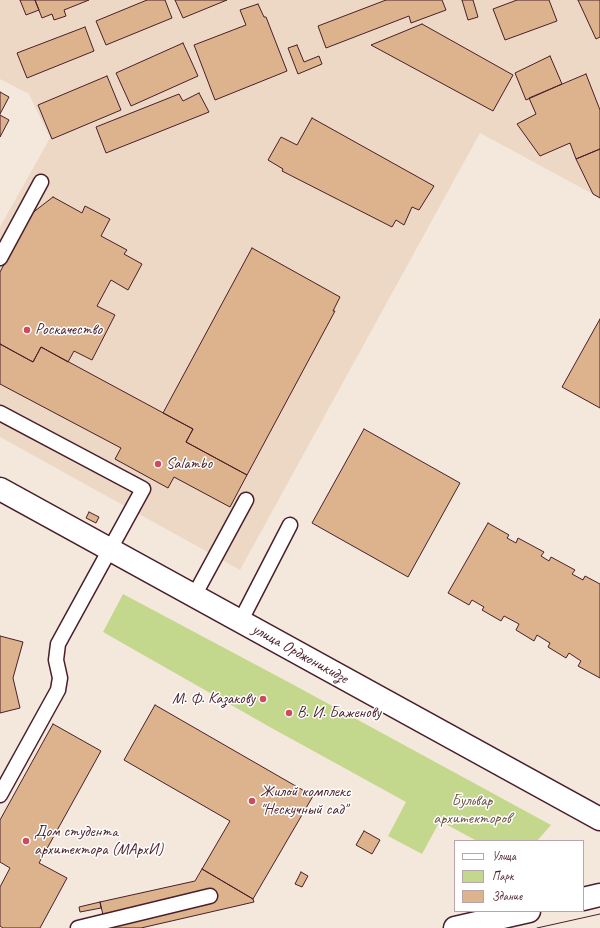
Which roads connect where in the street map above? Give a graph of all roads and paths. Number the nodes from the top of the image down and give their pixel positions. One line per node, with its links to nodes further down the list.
1 (41, 182): 2 (lane)
2 (0, 258)
3 (0, 413): 7 (lane)
4 (0, 489): 7 (street, улица Орджоникидзе)
5 (246, 500): 8 (lane)
6 (290, 525): 9 (lane)
7 (110, 548): 8 (street, улица Орджоникидзе); 10 (lane)
8 (194, 596): 9 (street, улица Орджоникидзе)
9 (240, 622): 11 (street, улица Орджоникидзе)
10 (0, 795)
11 (600, 819)
12 (600, 895): 14 (street)
13 (210, 896): 16 (lane)
14 (584, 899)
15 (524, 912): 17 (street)
16 (78, 928)
17 (454, 928)

